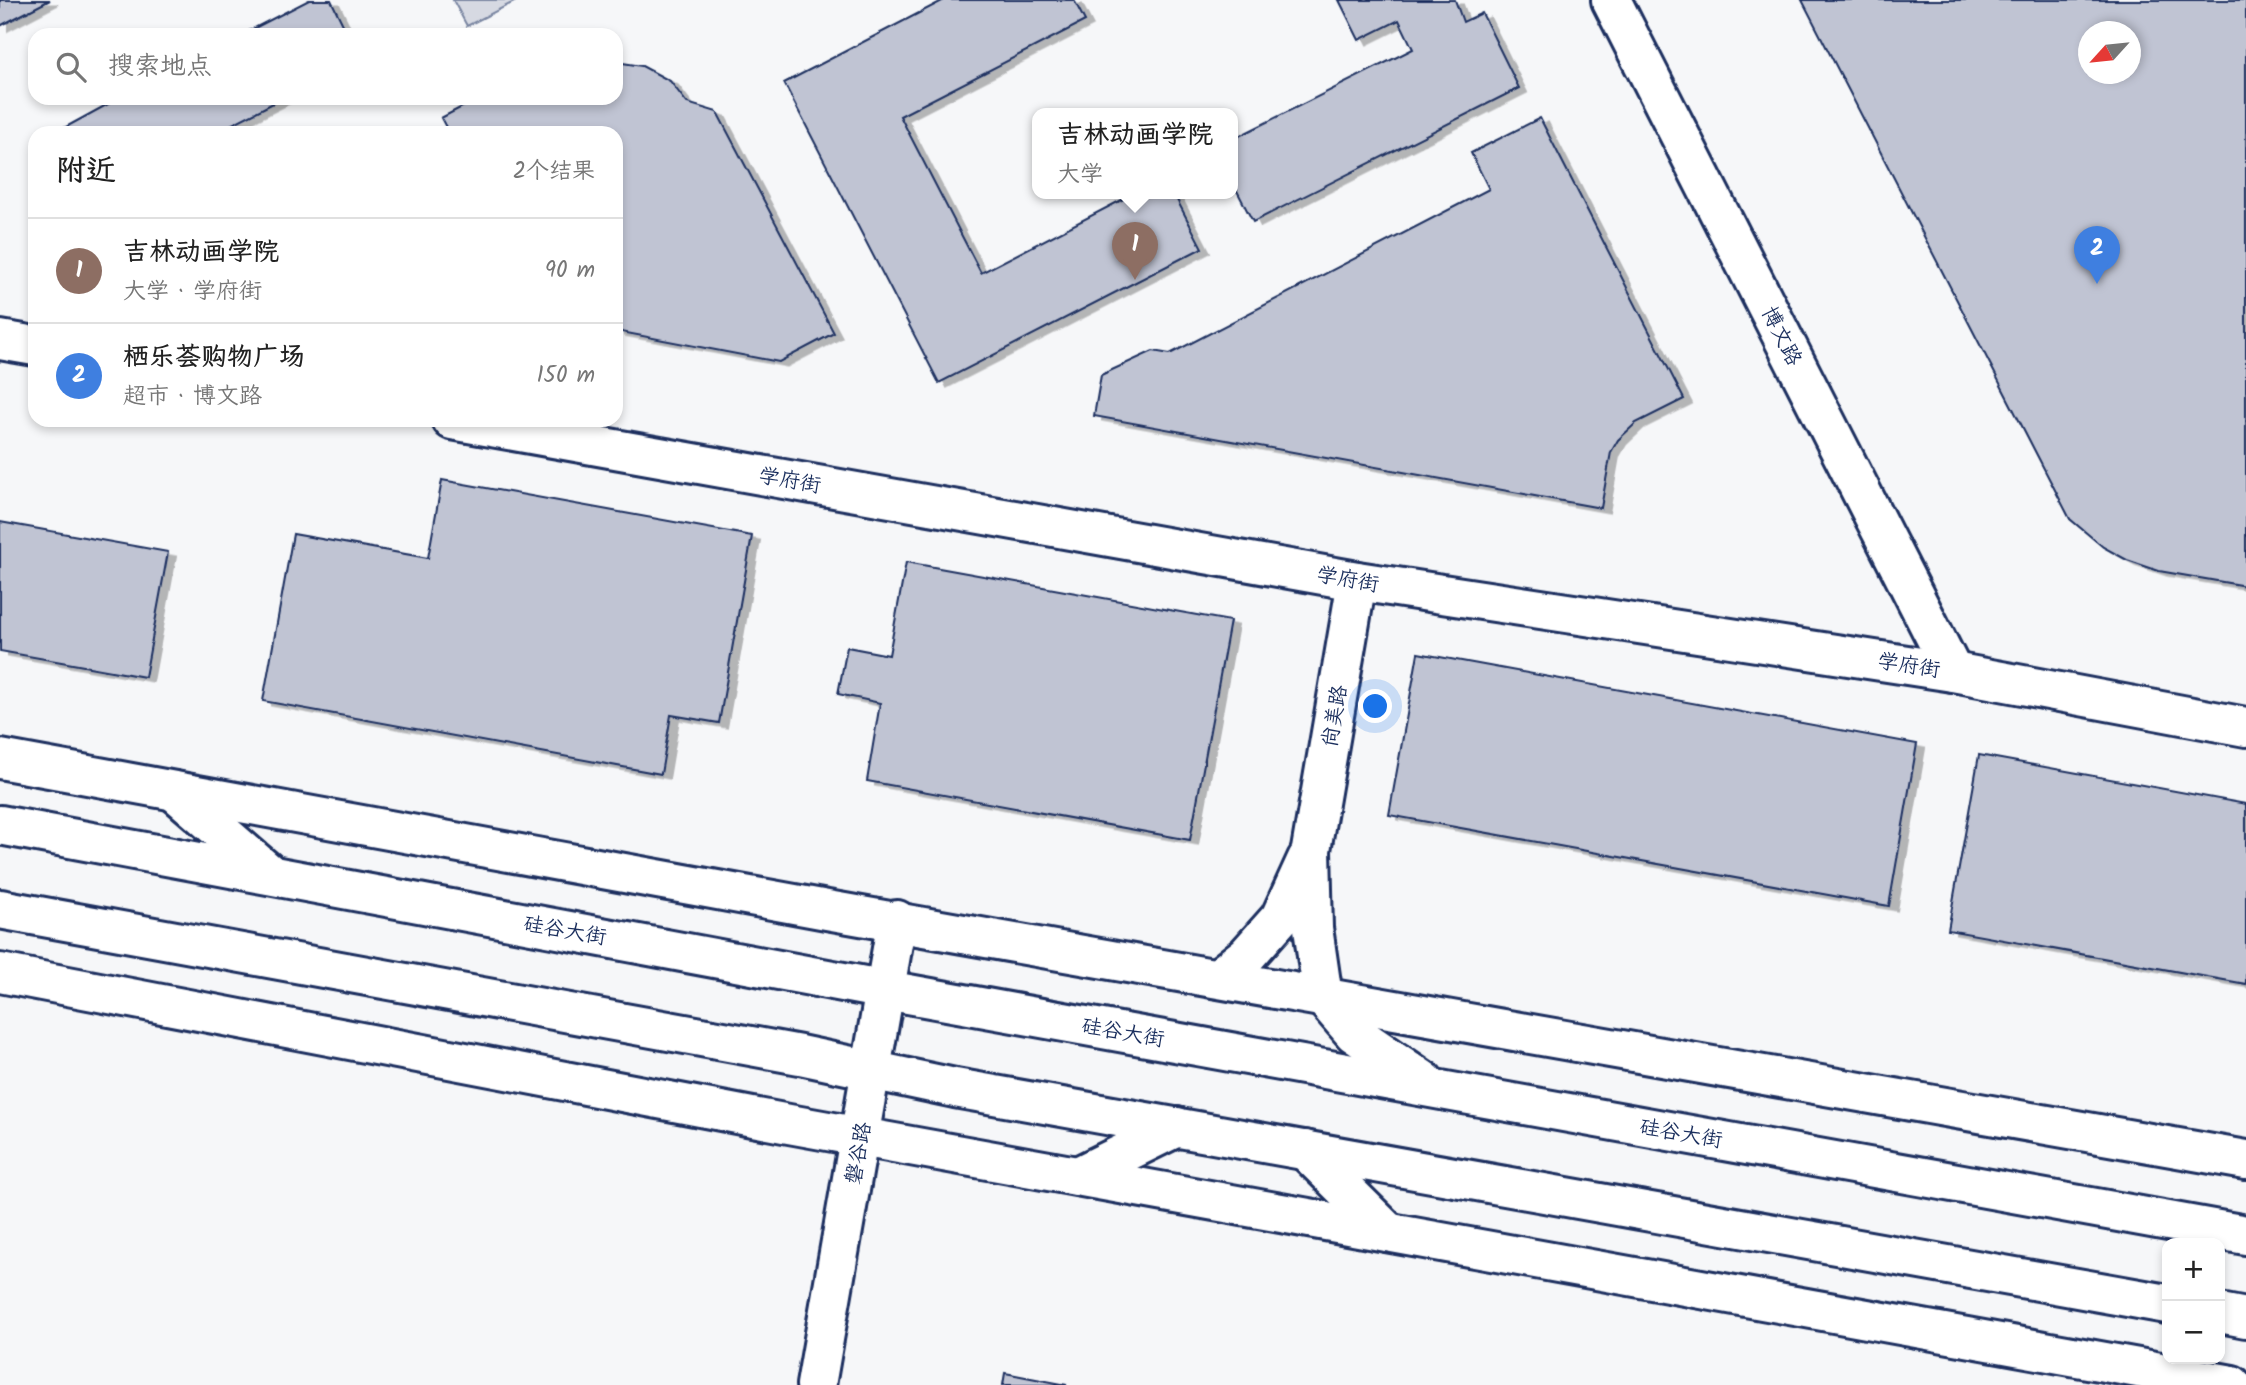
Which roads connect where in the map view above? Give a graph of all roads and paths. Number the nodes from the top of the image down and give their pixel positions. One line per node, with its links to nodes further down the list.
1 (1611, 0): 6 (main road, 博文路)
2 (0, 340): 3 (main road)
3 (28, 345)
4 (491, 427): 5 (main road, 学府街)
5 (1357, 581): 6 (main road, 学府街); 11 (main road, 尚美路)
6 (1954, 672): 7 (main road, 学府街)
7 (2246, 727)
8 (0, 759): 9 (main road)
9 (174, 791): 12 (main road); 14 (main road)
10 (0, 825): 12 (main road, 硅谷大街)
11 (1311, 850): 16 (main road); 18 (main road)
12 (272, 876): 17 (main road, 硅谷大街)
13 (0, 909): 19 (main road)
14 (897, 920): 16 (main road); 17 (main road, 磐谷路)
15 (0, 973): 22 (main road)
16 (1218, 978): 18 (main road)
17 (886, 990): 19 (main road, 磐谷路); 20 (main road, 硅谷大街)
18 (1323, 997): 20 (main road); 24 (main road)
19 (873, 1070): 21 (main road); 22 (main road, 磐谷路)
20 (1434, 1088): 27 (main road, 硅谷大街)
21 (1177, 1127): 23 (main road); 25 (main road)
22 (861, 1137): 25 (main road); 31 (main road, 磐谷路)
23 (1305, 1150): 26 (main road); 28 (main road)
24 (2246, 1160)
25 (1078, 1176): 26 (main road)
26 (1388, 1232): 32 (main road)
27 (2246, 1235)
28 (2162, 1303)
29 (2225, 1314): 30 (main road)
30 (2246, 1318)
31 (816, 1385)
32 (2232, 1385)

